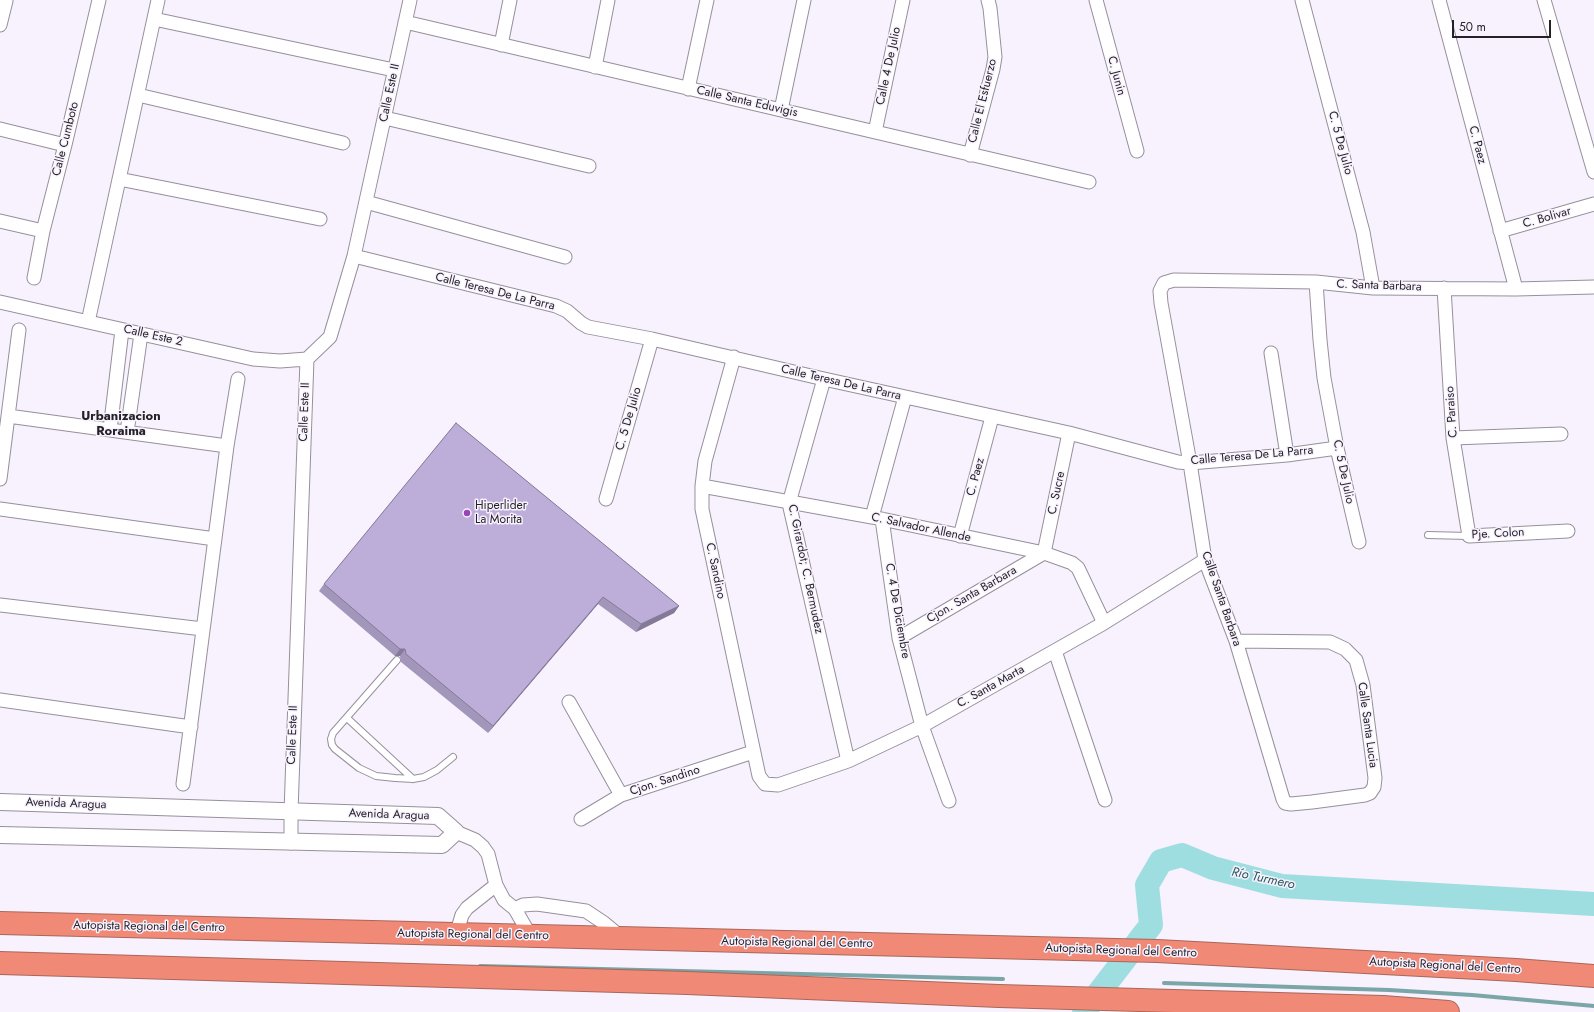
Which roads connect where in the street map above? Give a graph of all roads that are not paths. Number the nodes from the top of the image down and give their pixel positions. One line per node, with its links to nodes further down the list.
1 (99, 0): 28 (street, Calle Cumboto)
2 (158, 0): 15 (street)
3 (410, 0): 16 (street, Calle Este II)
4 (510, 0): 18 (street)
5 (608, 0): 19 (street)
6 (707, 0): 21 (street)
7 (804, 0): 23 (street)
8 (903, 0): 26 (street, Calle 4 De Julio)
9 (988, 0): 30 (street, Calle El Esfuerzo)
10 (1096, 0): 29 (street, C. Junin)
11 (1302, 0): 47 (street, C. 5 De Julio)
12 (1439, 0): 40 (street, C. Paez)
13 (1544, 0): 32 (street)
14 (6, 1): 17 (street)
15 (154, 19): 20 (street); 22 (street)
16 (405, 22): 18 (street, Calle Santa Eduvigis); 20 (street, Calle Este II)
17 (0, 26)
18 (501, 45): 19 (street, Calle Santa Eduvigis)
19 (595, 67): 21 (street, Calle Santa Eduvigis)
20 (394, 70): 24 (street, Calle Este II)
21 (688, 89): 23 (street, Calle Santa Eduvigis)
22 (138, 95): 27 (street); 33 (street)
23 (781, 110): 26 (street, Calle Santa Eduvigis)
24 (385, 118): 31 (street); 35 (street, Calle Este II)
25 (0, 129): 28 (street)
26 (875, 132): 30 (street, Calle Santa Eduvigis)
27 (343, 143)
28 (65, 145): 39 (street, Calle Cumboto)
29 (1137, 151)
30 (970, 155): 34 (street, Calle Santa Eduvigis)
31 (589, 166)
32 (1594, 172)
33 (119, 179): 38 (street); 51 (street)
34 (1089, 182)
35 (366, 202): 41 (street, Calle Este II); 42 (street)
36 (1594, 204): 40 (street, C. Bolivar)
37 (0, 220): 39 (street)
38 (320, 220)
39 (43, 231): 43 (street, Calle Cumboto)
40 (1500, 232): 49 (street, C. Paez)
41 (354, 256): 55 (street, Calle Teresa De La Parra); 58 (street, Calle Este II)
42 (566, 257)
43 (34, 278)
44 (1316, 282): 45 (street, C. Santa Barbara); 47 (street, C. Santa Barbara); 70 (street, C. 5 De Julio)
45 (1164, 283): 72 (street, Calle Santa Barbara)
46 (1594, 287): 49 (street, C. Santa Barbara)
47 (1373, 288): 48 (street, C. Santa Barbara)
48 (1444, 288): 49 (street, C. Santa Barbara); 68 (street, C. Paraiso)
49 (1516, 289)
50 (0, 302): 51 (street, Calle Este 2)
51 (88, 322): 53 (street, Calle Este 2)
52 (20, 330): 62 (street)
53 (122, 330): 54 (street, Calle Este 2); 64 (street)
54 (141, 334): 58 (street, Calle Este 2); 65 (street)
55 (652, 339): 57 (street, Calle Teresa De La Parra); 75 (street, C. 5 De Julio)
56 (1271, 353): 71 (street)
57 (734, 357): 60 (street, Calle Teresa De La Parra); 74 (street, C. Sandino)
58 (306, 359): 110 (street, Calle Este II)
59 (238, 379): 69 (street)
60 (824, 379): 61 (street, Calle Teresa De La Parra); 76 (street, C. Girardot; C. Bermudez)
61 (906, 397): 63 (street, Calle Teresa De La Parra); 78 (street, C. 4 De Diciembre)
62 (8, 416): 64 (street); 73 (street)
63 (992, 417): 66 (street, Calle Teresa De La Parra); 81 (street, C. Paez)
64 (110, 430): 65 (street)
65 (128, 432): 69 (street)
66 (1069, 433): 72 (street, Calle Teresa De La Parra); 85 (street, C. Sucre)
67 (1561, 434): 68 (street)
68 (1453, 438): 82 (street, C. Paraiso)
69 (227, 446): 83 (street)
70 (1337, 448): 71 (street, Calle Teresa De La Parra); 84 (street, C. 5 De Julio)
71 (1287, 454): 72 (street, Calle Teresa De La Parra)
72 (1190, 463): 86 (street, Calle Santa Barbara)
73 (0, 479)
74 (702, 486): 76 (street, C. Salvador Allende); 99 (street, C. Sandino)
75 (606, 499)
76 (789, 502): 78 (street, C. Salvador Allende); 101 (street, C. Girardot; C. Bermudez)
77 (0, 509): 83 (street)
78 (877, 518): 81 (street, C. Salvador Allende); 90 (street, C. 4 De Diciembre)
79 (1568, 531): 82 (street, Pje. Colon)
80 (1428, 535): 82 (lane, Pje. Colon)
81 (960, 536): 85 (street, C. Salvador Allende)
82 (1468, 536)
83 (215, 539): 89 (street)
84 (1359, 542)
85 (1044, 553): 88 (street, C. Salvador Allende); 90 (street, Cjon. Santa Barbara)
86 (1205, 560): 88 (street, C. Santa Marta); 91 (street, Calle Santa Barbara)
87 (0, 605): 89 (street)
88 (1104, 623): 92 (street, C. Santa Marta)
89 (203, 629): 98 (street)
90 (899, 638): 97 (street, C. 4 De Diciembre)
91 (1236, 641): 109 (street, Calle Santa Barbara); 109 (street, Calle Santa Lucia)
92 (1055, 651): 97 (street, C. Santa Marta); 106 (street)
93 (397, 660): 96 (lane)
94 (0, 700): 98 (street)
95 (569, 702): 105 (street)
96 (347, 718): 102 (lane); 102 (lane)
97 (922, 726): 101 (street, C. Santa Marta); 107 (street, C. 4 De Diciembre)
98 (190, 727): 103 (street)
99 (753, 752): 104 (street, C. Sandino); 105 (street, Cjon. Sandino)
100 (452, 757): 102 (lane)
101 (848, 761): 104 (street, C. Santa Marta)
102 (413, 779)
103 (183, 784)
104 (765, 784)
105 (621, 795): 111 (street, Cjon. Sandino)
106 (1105, 800)
107 (949, 801)
108 (0, 802): 110 (street, Avenida Aragua)
109 (1298, 803)
110 (290, 812): 112 (street, Avenida Aragua); 114 (street, Calle Este II)
111 (581, 819)
112 (456, 832): 114 (street); 115 (street)
113 (0, 835): 114 (street)
114 (291, 843)
115 (496, 885): 116 (street); 118 (street)
116 (514, 908): 119 (street); 120 (street)
117 (0, 923): 118 (highway, Autopista Regional del Centro)
118 (456, 935): 119 (highway, Autopista Regional del Centro)
119 (531, 937): 120 (highway, Autopista Regional del Centro)
120 (622, 939): 122 (highway, Autopista Regional del Centro)
121 (0, 963): 123 (highway)
122 (1594, 976)
123 (1448, 1012)

